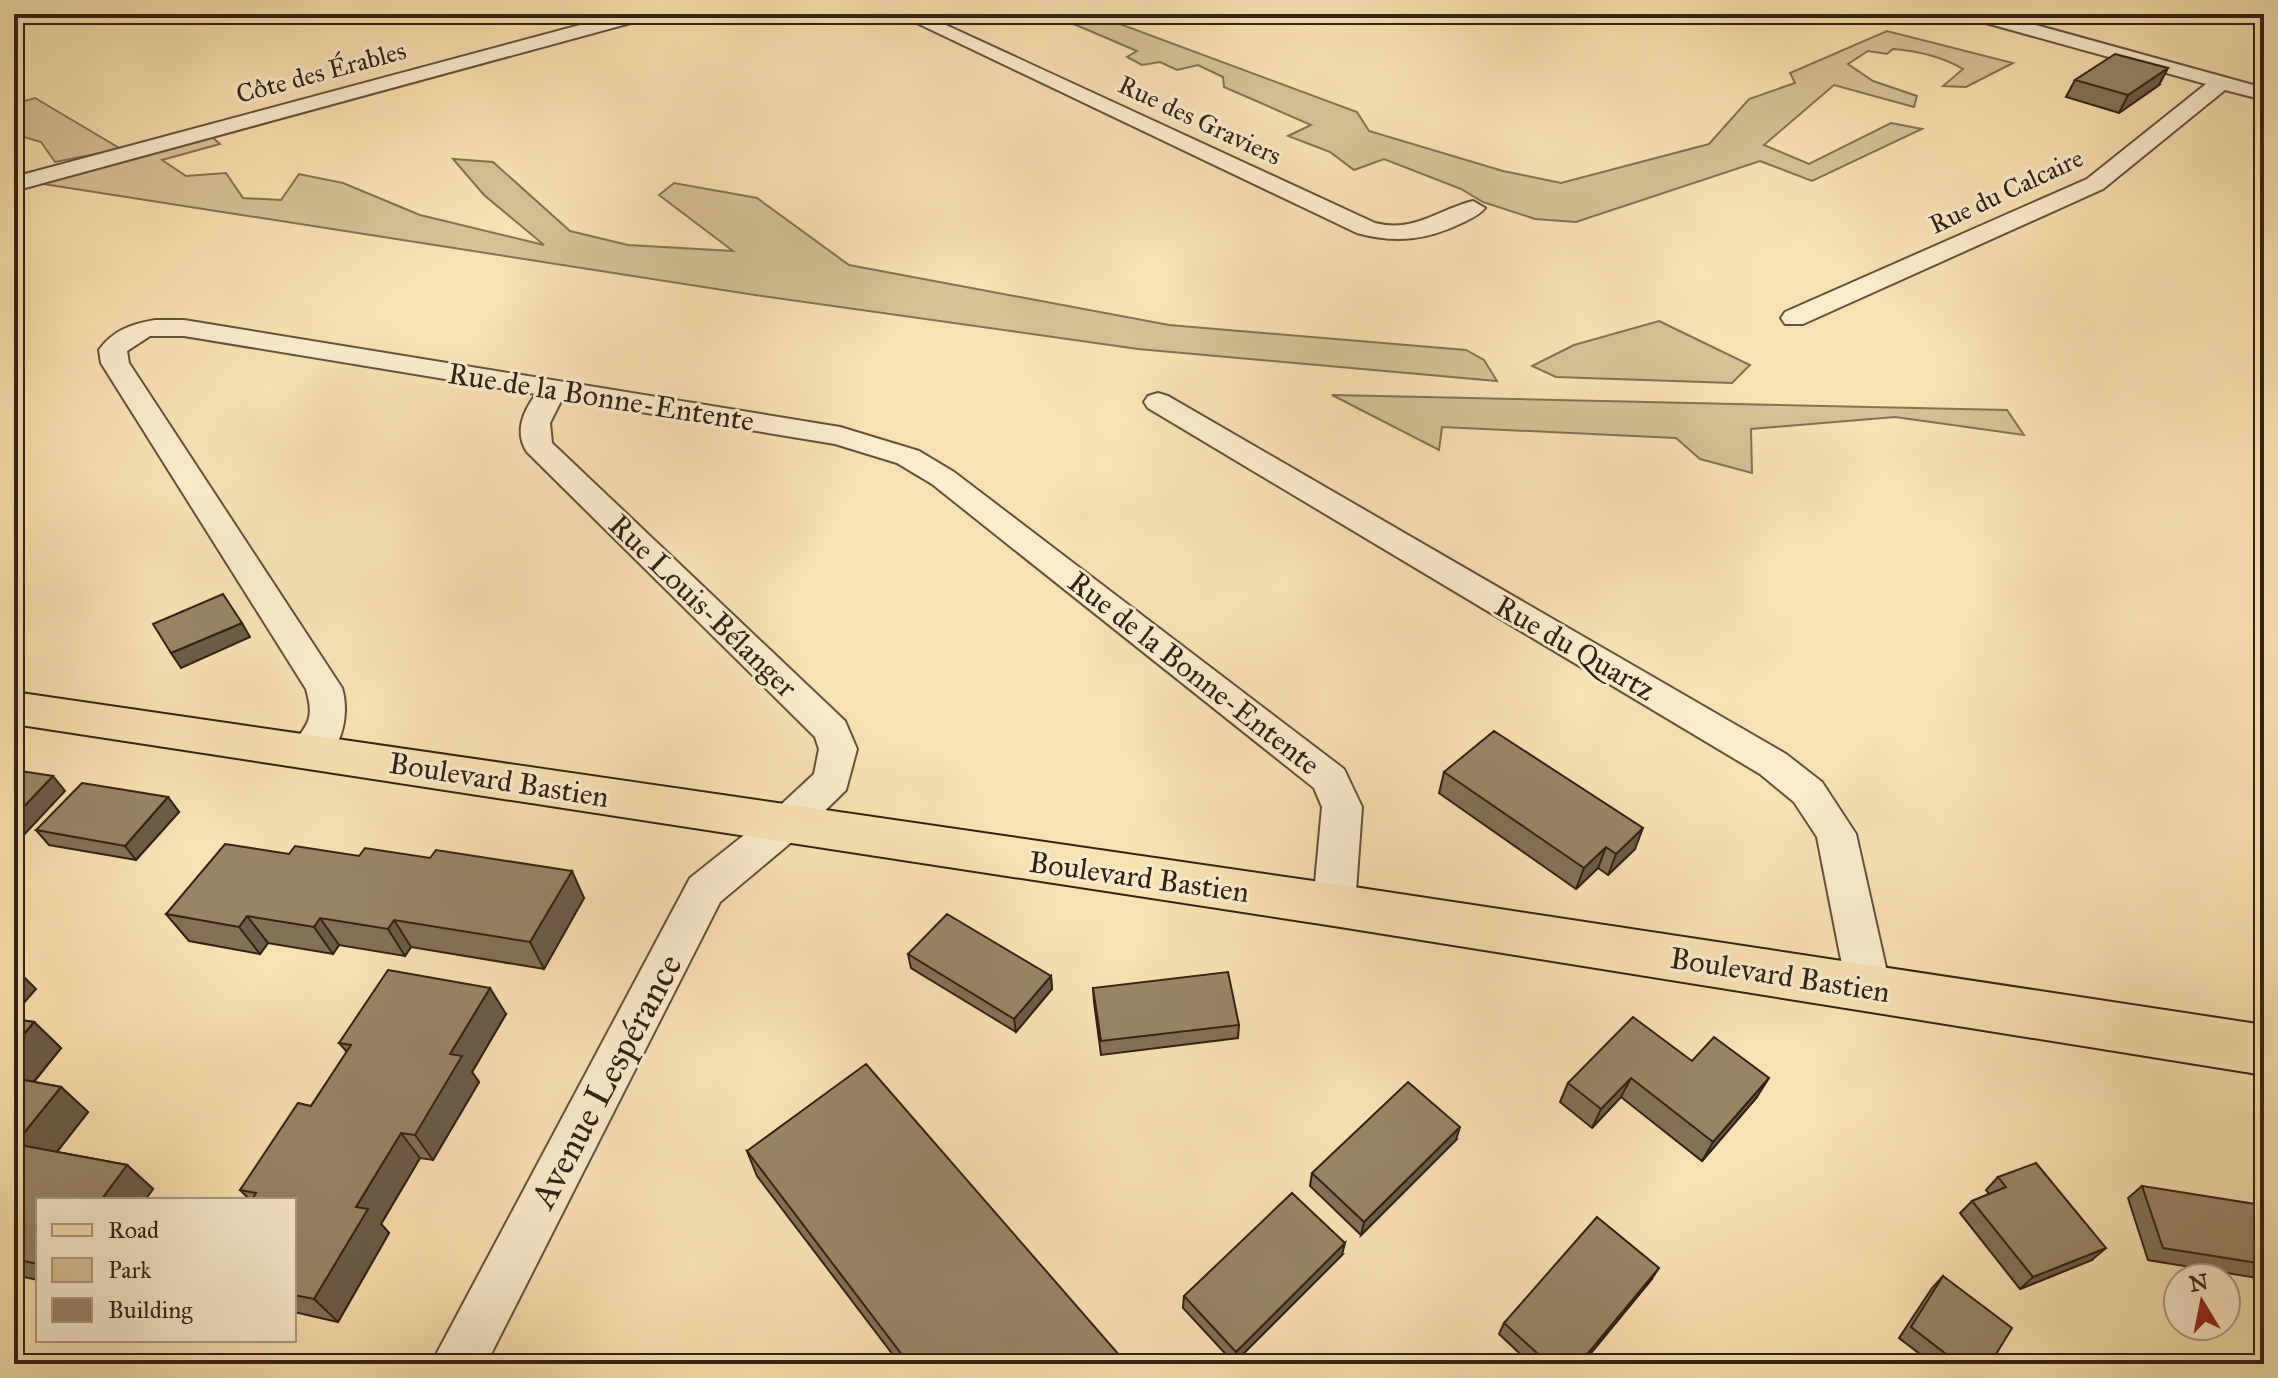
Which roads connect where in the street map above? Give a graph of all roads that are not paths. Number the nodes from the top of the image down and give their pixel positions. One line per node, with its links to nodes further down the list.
1 (642, 14): 6 (street, Côte des Érables)
2 (907, 14): 7 (street, Rue des Graviers)
3 (1975, 14): 4 (street)
4 (2222, 82): 5 (street); 8 (street, Rue du Calcaire)
5 (2264, 94)
6 (14, 184)
7 (1473, 208)
8 (1794, 318)
9 (554, 390): 12 (street, Rue de la Bonne-Entente); 13 (street, Rue Louis-Bélanger); 14 (street, Rue de la Bonne-Entente)
10 (1158, 402): 15 (street, Rue du Quartz)
11 (14, 708): 12 (main road, Boulevard Bastien)
12 (308, 751): 13 (main road, Boulevard Bastien)
13 (786, 824): 14 (main road, Boulevard Bastien); 17 (street, Avenue Lespérance)
14 (1334, 905): 15 (main road, Boulevard Bastien)
15 (1869, 990): 16 (main road, Boulevard Bastien)
16 (2264, 1050)
17 (458, 1364)

